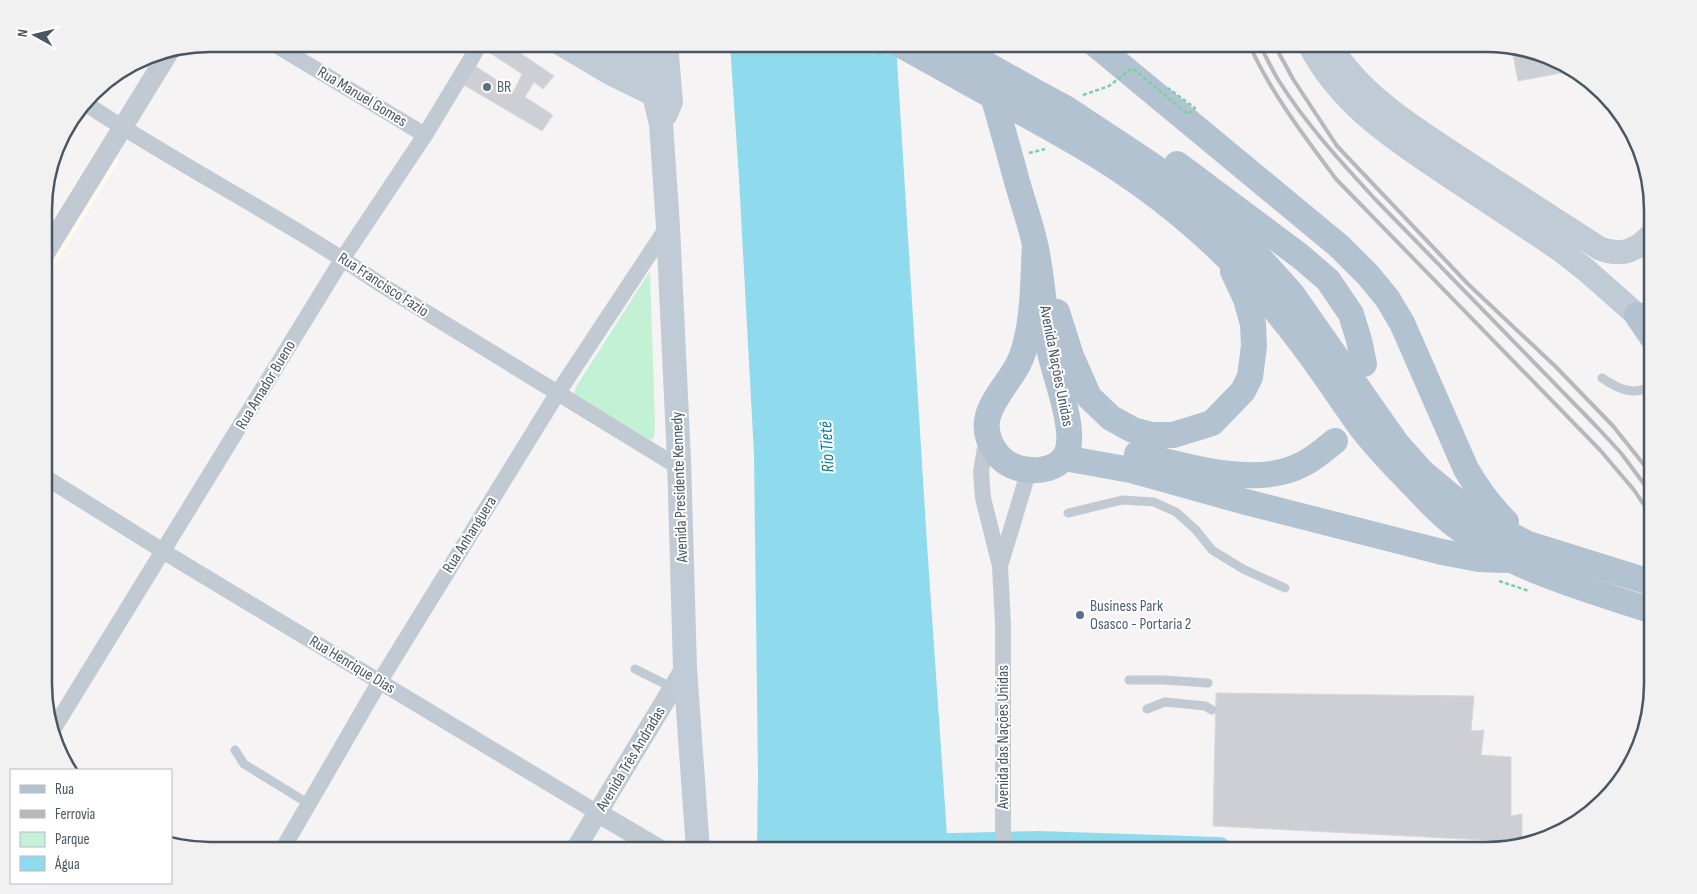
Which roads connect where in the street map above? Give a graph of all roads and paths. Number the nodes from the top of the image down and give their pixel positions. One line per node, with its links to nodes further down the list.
1 (287, 52): 20 (street, Rua Manuel Gomes)
2 (475, 52): 20 (street, Rua Amador Bueno)
3 (575, 52): 16 (main road)
4 (617, 52): 14 (main road)
5 (651, 52): 14 (main road, Avenida Presidente Kennedy)
6 (664, 52): 14 (main road, Avenida Presidente Kennedy)
7 (919, 52): 18 (main road, bridge)
8 (964, 52): 18 (main road, bridge)
9 (980, 52): 24 (main road, Avenida Nações Unidas)
10 (1105, 52): 43 (main road)
11 (1314, 52): 27 (main road)
12 (1335, 52): 23 (main road)
13 (165, 60): 19 (street)
14 (660, 73): 16 (main road, Avenida Presidente Kennedy)
15 (1168, 88): 18 (path, bridge)
16 (662, 99): 21 (main road, Avenida Presidente Kennedy)
17 (91, 107): 19 (street, Rua Francisco Fazio)
18 (1069, 112): 25 (main road); 29 (main road); 43 (main road)
19 (122, 128): 22 (street); 26 (street, Rua Francisco Fazio)
20 (425, 135): 26 (street, Rua Amador Bueno)
21 (668, 226): 34 (street, Rua Anhanguera); 38 (main road, Avenida Presidente Kennedy)
22 (53, 240)
23 (1644, 241)
24 (1035, 244): 28 (main road, Avenida Nações Unidas); 30 (main road, Avenida Nações Unidas); 31 (main road)
25 (1227, 256): 31 (main road); 43 (main road)
26 (343, 258): 34 (street, Rua Francisco Fazio); 42 (street, Rua Amador Bueno)
27 (1644, 321)
28 (1052, 364): 30 (main road); 31 (main road); 37 (main road, Avenida Nações Unidas)
29 (1364, 364)
30 (1014, 373): 35 (main road, Avenida Nações Unidas)
31 (1079, 376)
32 (1602, 378): 33 (lane)
33 (1644, 387)
34 (557, 394): 38 (street, Rua Francisco Fazio); 51 (street, Rua Anhanguera)
35 (987, 436): 39 (main road); 44 (street)
36 (1335, 441): 37 (main road)
37 (1067, 451): 39 (main road); 43 (main road)
38 (680, 468): 49 (main road, Avenida Presidente Kennedy)
39 (1029, 470): 44 (street)
40 (52, 482): 42 (street, Rua Henrique Dias)
41 (1068, 513): 46 (lane)
42 (164, 551): 51 (street, Rua Henrique Dias); 55 (street, Rua Amador Bueno)
43 (1521, 552): 45 (main road); 47 (main road)
44 (1000, 566): 59 (street, Avenida das Nações Unidas)
45 (1643, 580)
46 (1285, 588)
47 (1644, 608)
48 (635, 669): 49 (lane)
49 (679, 678): 58 (street, Avenida Três Andradas); 63 (main road, Avenida Presidente Kennedy)
50 (1129, 680): 52 (lane)
51 (380, 681): 57 (street, Rua Anhanguera); 58 (street, Rua Henrique Dias)
52 (1208, 684)
53 (1147, 709): 54 (lane)
54 (1212, 710)
55 (57, 722)
56 (235, 750): 57 (lane)
57 (309, 804): 60 (street, Rua Anhanguera)
58 (598, 813): 61 (street, Avenida Três Andradas); 62 (street, Rua Henrique Dias)
59 (1003, 841)
60 (288, 842)
61 (581, 842)
62 (647, 842)
63 (697, 842)

